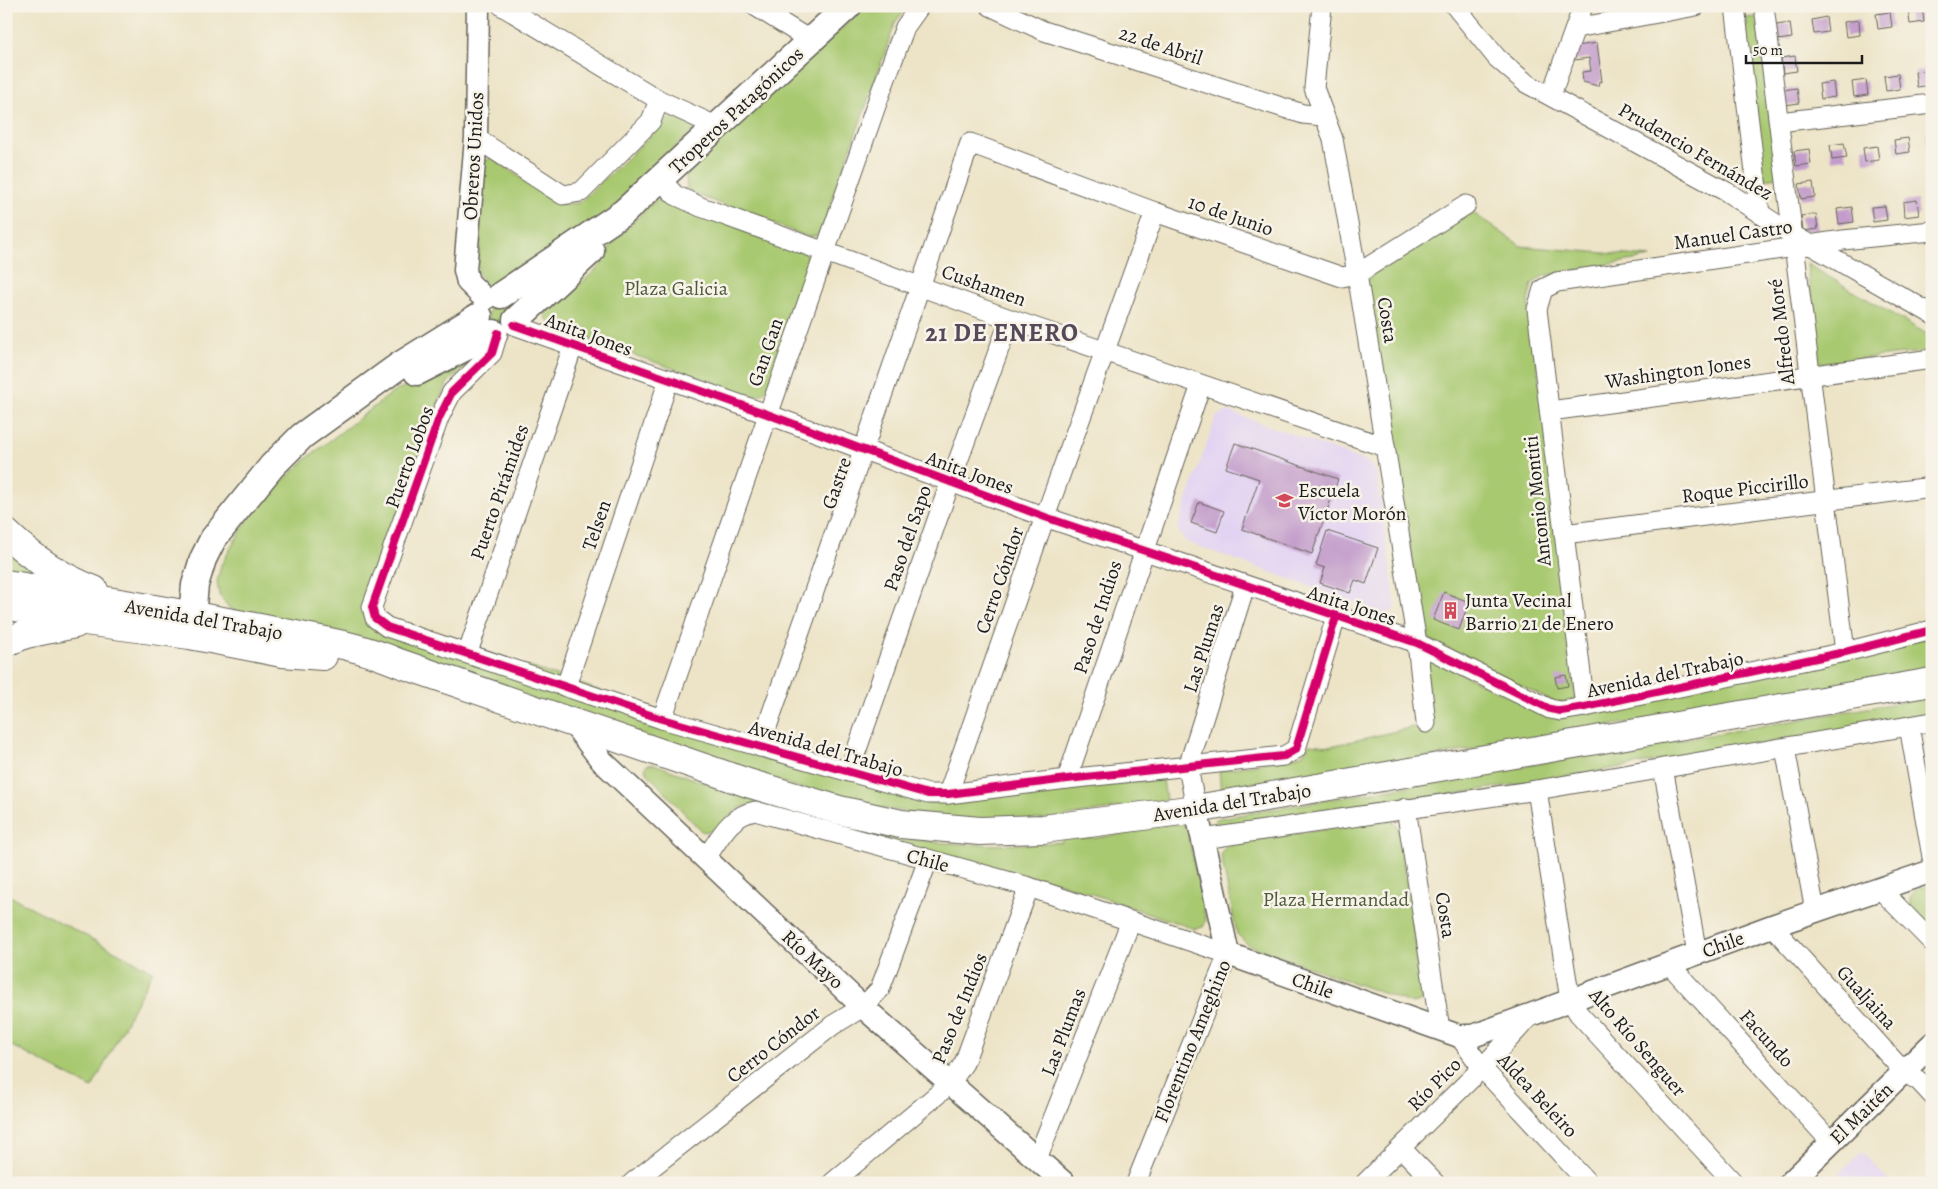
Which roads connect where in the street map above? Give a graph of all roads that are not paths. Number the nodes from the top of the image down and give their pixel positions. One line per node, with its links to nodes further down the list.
1 (478, 6): 21 (street, Obreros Unidos)
2 (502, 6): 16 (street)
3 (755, 6): 14 (street)
4 (848, 6): 14 (main road, Troperos Patagónicos)
5 (920, 6): 30 (street, Gan Gan)
6 (990, 6): 18 (street, 22 de Abril)
7 (1322, 6): 18 (street, Costa)
8 (1455, 6): 15 (street, Prudencio Fernández)
9 (1584, 6): 13 (street)
10 (1696, 6): 13 (street)
11 (1735, 6): 26 (street)
12 (1764, 6): 19 (street, Alfredo Moré)
13 (1576, 28): 15 (street)
14 (811, 41): 20 (main road, Troperos Patagónicos)
15 (1551, 95): 26 (street, Prudencio Fernández)
16 (660, 100): 20 (street); 21 (street)
17 (1932, 104): 19 (street)
18 (1323, 116): 31 (street, Costa)
19 (1779, 122): 28 (street, Alfredo Moré)
20 (718, 127): 23 (main road, Troperos Patagónicos)
21 (476, 138): 35 (street, Obreros Unidos)
22 (970, 143): 25 (street, 10 de Junio); 32 (street, Gastre)
23 (660, 179): 30 (street, Cushamen); 35 (main road, Troperos Patagónicos)
24 (1466, 205): 31 (street)
25 (1155, 212): 31 (street, 10 de Junio); 38 (street, Cerro Cóndor)
26 (1760, 214): 28 (street, Prudencio Fernández)
27 (1932, 231): 29 (street, Manuel Castro)
28 (1793, 241): 29 (street, Prudencio Fernández); 33 (street, Manuel Castro); 40 (street, Alfredo Moré)
29 (1813, 244): 34 (street, Prudencio Fernández)
30 (824, 251): 32 (street, Cushamen); 44 (street, Gan Gan)
31 (1357, 274): 45 (street, Costa)
32 (921, 286): 36 (street, Cushamen); 46 (street, Gastre)
33 (1542, 290): 43 (street, Antonio Montiti)
34 (1932, 314)
35 (498, 317): 37 (street, Anita Jones); 58 (street, Puerto Lobos); 61 (main road, Troperos Patagónicos)
36 (1010, 319): 38 (street, Cushamen); 47 (street, Paso del Sapo)
37 (573, 346): 41 (street, Anita Jones); 65 (street, Puerto Pirámides)
38 (1104, 351): 42 (street, Cushamen); 50 (street, Cerro Cóndor)
39 (1932, 359): 40 (street, Washington Jones)
40 (1810, 376): 43 (street, Washington Jones); 49 (street, Alfredo Moré)
41 (669, 379): 44 (street, Anita Jones); 68 (street, Telsen)
42 (1201, 385): 45 (street, Cushamen); 53 (street, Paso de Indios)
43 (1550, 412): 52 (street, Antonio Montiti)
44 (767, 414): 46 (street, Anita Jones); 70 (street, Gan Gan)
45 (1385, 447): 64 (street, Costa)
46 (864, 450): 47 (street, Anita Jones); 75 (street, Gastre)
47 (950, 483): 50 (street, Anita Jones); 79 (street, Paso del Sapo)
48 (1932, 487): 49 (street, Roque Piccirillo)
49 (1825, 500): 52 (street, Roque Piccirillo); 66 (street, Alfredo Moré)
50 (1044, 517): 53 (street, Anita Jones); 82 (street, Cerro Cóndor)
51 (6, 533): 57 (main road)
52 (1564, 534): 69 (street, Antonio Montiti)
53 (1143, 551): 55 (street, Anita Jones); 80 (street, Paso de Indios)
54 (6, 584): 57 (main road, Avenida del Trabajo)
55 (1245, 586): 59 (street, Anita Jones); 77 (street, Las Plumas)
56 (6, 605): 60 (main road, Avenida del Trabajo)
57 (132, 605): 61 (main road, Avenida del Trabajo)
58 (372, 607): 65 (street, Avenida del Trabajo)
59 (1336, 617): 64 (street, Anita Jones); 77 (street, Avenida del Trabajo)
60 (85, 621): 61 (main road, Avenida del Trabajo); 63 (main road)
61 (191, 625): 72 (main road, Avenida del Trabajo)
62 (1932, 630): 66 (street, Avenida del Trabajo)
63 (6, 642)
64 (1417, 643): 69 (street, Avenida del Trabajo); 73 (street, Costa)
65 (468, 652): 68 (street, Avenida del Trabajo)
66 (1845, 652): 69 (street, Avenida del Trabajo)
67 (1932, 682): 84 (main road, Avenida del Trabajo)
68 (566, 686): 70 (street, Avenida del Trabajo)
69 (1585, 708)
70 (662, 718): 75 (street, Avenida del Trabajo)
71 (1932, 722): 74 (street, Avenida del Trabajo)
72 (573, 723): 84 (main road, Avenida del Trabajo); 87 (street, Río Mayo)
73 (1426, 723)
74 (1909, 726): 76 (street, Avenida del Trabajo); 86 (street)
75 (760, 747): 79 (street, Avenida del Trabajo)
76 (1785, 748): 78 (street, Avenida del Trabajo); 92 (street)
77 (1188, 767): 80 (street, Avenida del Trabajo); 84 (street, Las Plumas)
78 (1663, 768): 81 (street, Avenida del Trabajo); 96 (street)
79 (849, 772): 82 (street, Avenida del Trabajo)
80 (1068, 778): 82 (street, Avenida del Trabajo)
81 (1537, 790): 83 (street, Avenida del Trabajo); 99 (street, Alto Río Senguer)
82 (948, 794)
83 (1406, 808): 85 (street, Avenida del Trabajo); 102 (street, Costa)
84 (1196, 809): 85 (street, Florentino Ameghino)
85 (1203, 839): 97 (street, Florentino Ameghino)
86 (1932, 857)
87 (706, 858): 88 (street, Chile); 100 (street, Río Mayo)
88 (928, 860): 90 (street, Chile); 100 (street, Cerro Cóndor)
89 (1932, 871): 91 (street, Chile)
90 (1029, 887): 93 (street, Chile); 106 (street, Paso de Indios)
91 (1880, 889): 92 (street, Chile); 95 (street)
92 (1815, 910): 94 (street, Chile)
93 (1131, 921): 97 (street, Chile); 110 (street, Las Plumas)
94 (1772, 926): 96 (street, Chile); 105 (street, Gualjaina)
95 (1932, 942)
96 (1697, 953): 98 (street, Chile)
97 (1228, 954): 102 (street, Chile); 114 (street, Florentino Ameghino)
98 (1669, 964): 99 (street, Chile); 108 (street, Facundo)
99 (1570, 1000): 101 (street, Chile); 118 (street, Alto Río Senguer)
100 (863, 1007): 106 (street, Río Mayo); 112 (street, Cerro Cóndor)
101 (1531, 1014): 102 (street, Chile); 104 (street, Río Pico)
102 (1450, 1033): 104 (street, Aldea Beleiro)
103 (1932, 1044): 105 (street, El Maitén)
104 (1482, 1068): 109 (street, Río Pico); 117 (street, Aldea Beleiro)
105 (1904, 1072): 107 (street, Gualjaina); 108 (street, El Maitén)
106 (950, 1084): 110 (street, Río Mayo); 111 (street, Paso de Indios)
107 (1932, 1095)
108 (1831, 1142): 119 (street, El Maitén)
109 (1401, 1148): 115 (street, Río Pico); 116 (street)
110 (1037, 1159): 113 (street, Río Mayo)
111 (837, 1182)
112 (632, 1183)
113 (1064, 1183)
114 (1136, 1183)
115 (1365, 1183)
116 (1435, 1183)
117 (1588, 1183)
118 (1734, 1183)
119 (1790, 1183)

